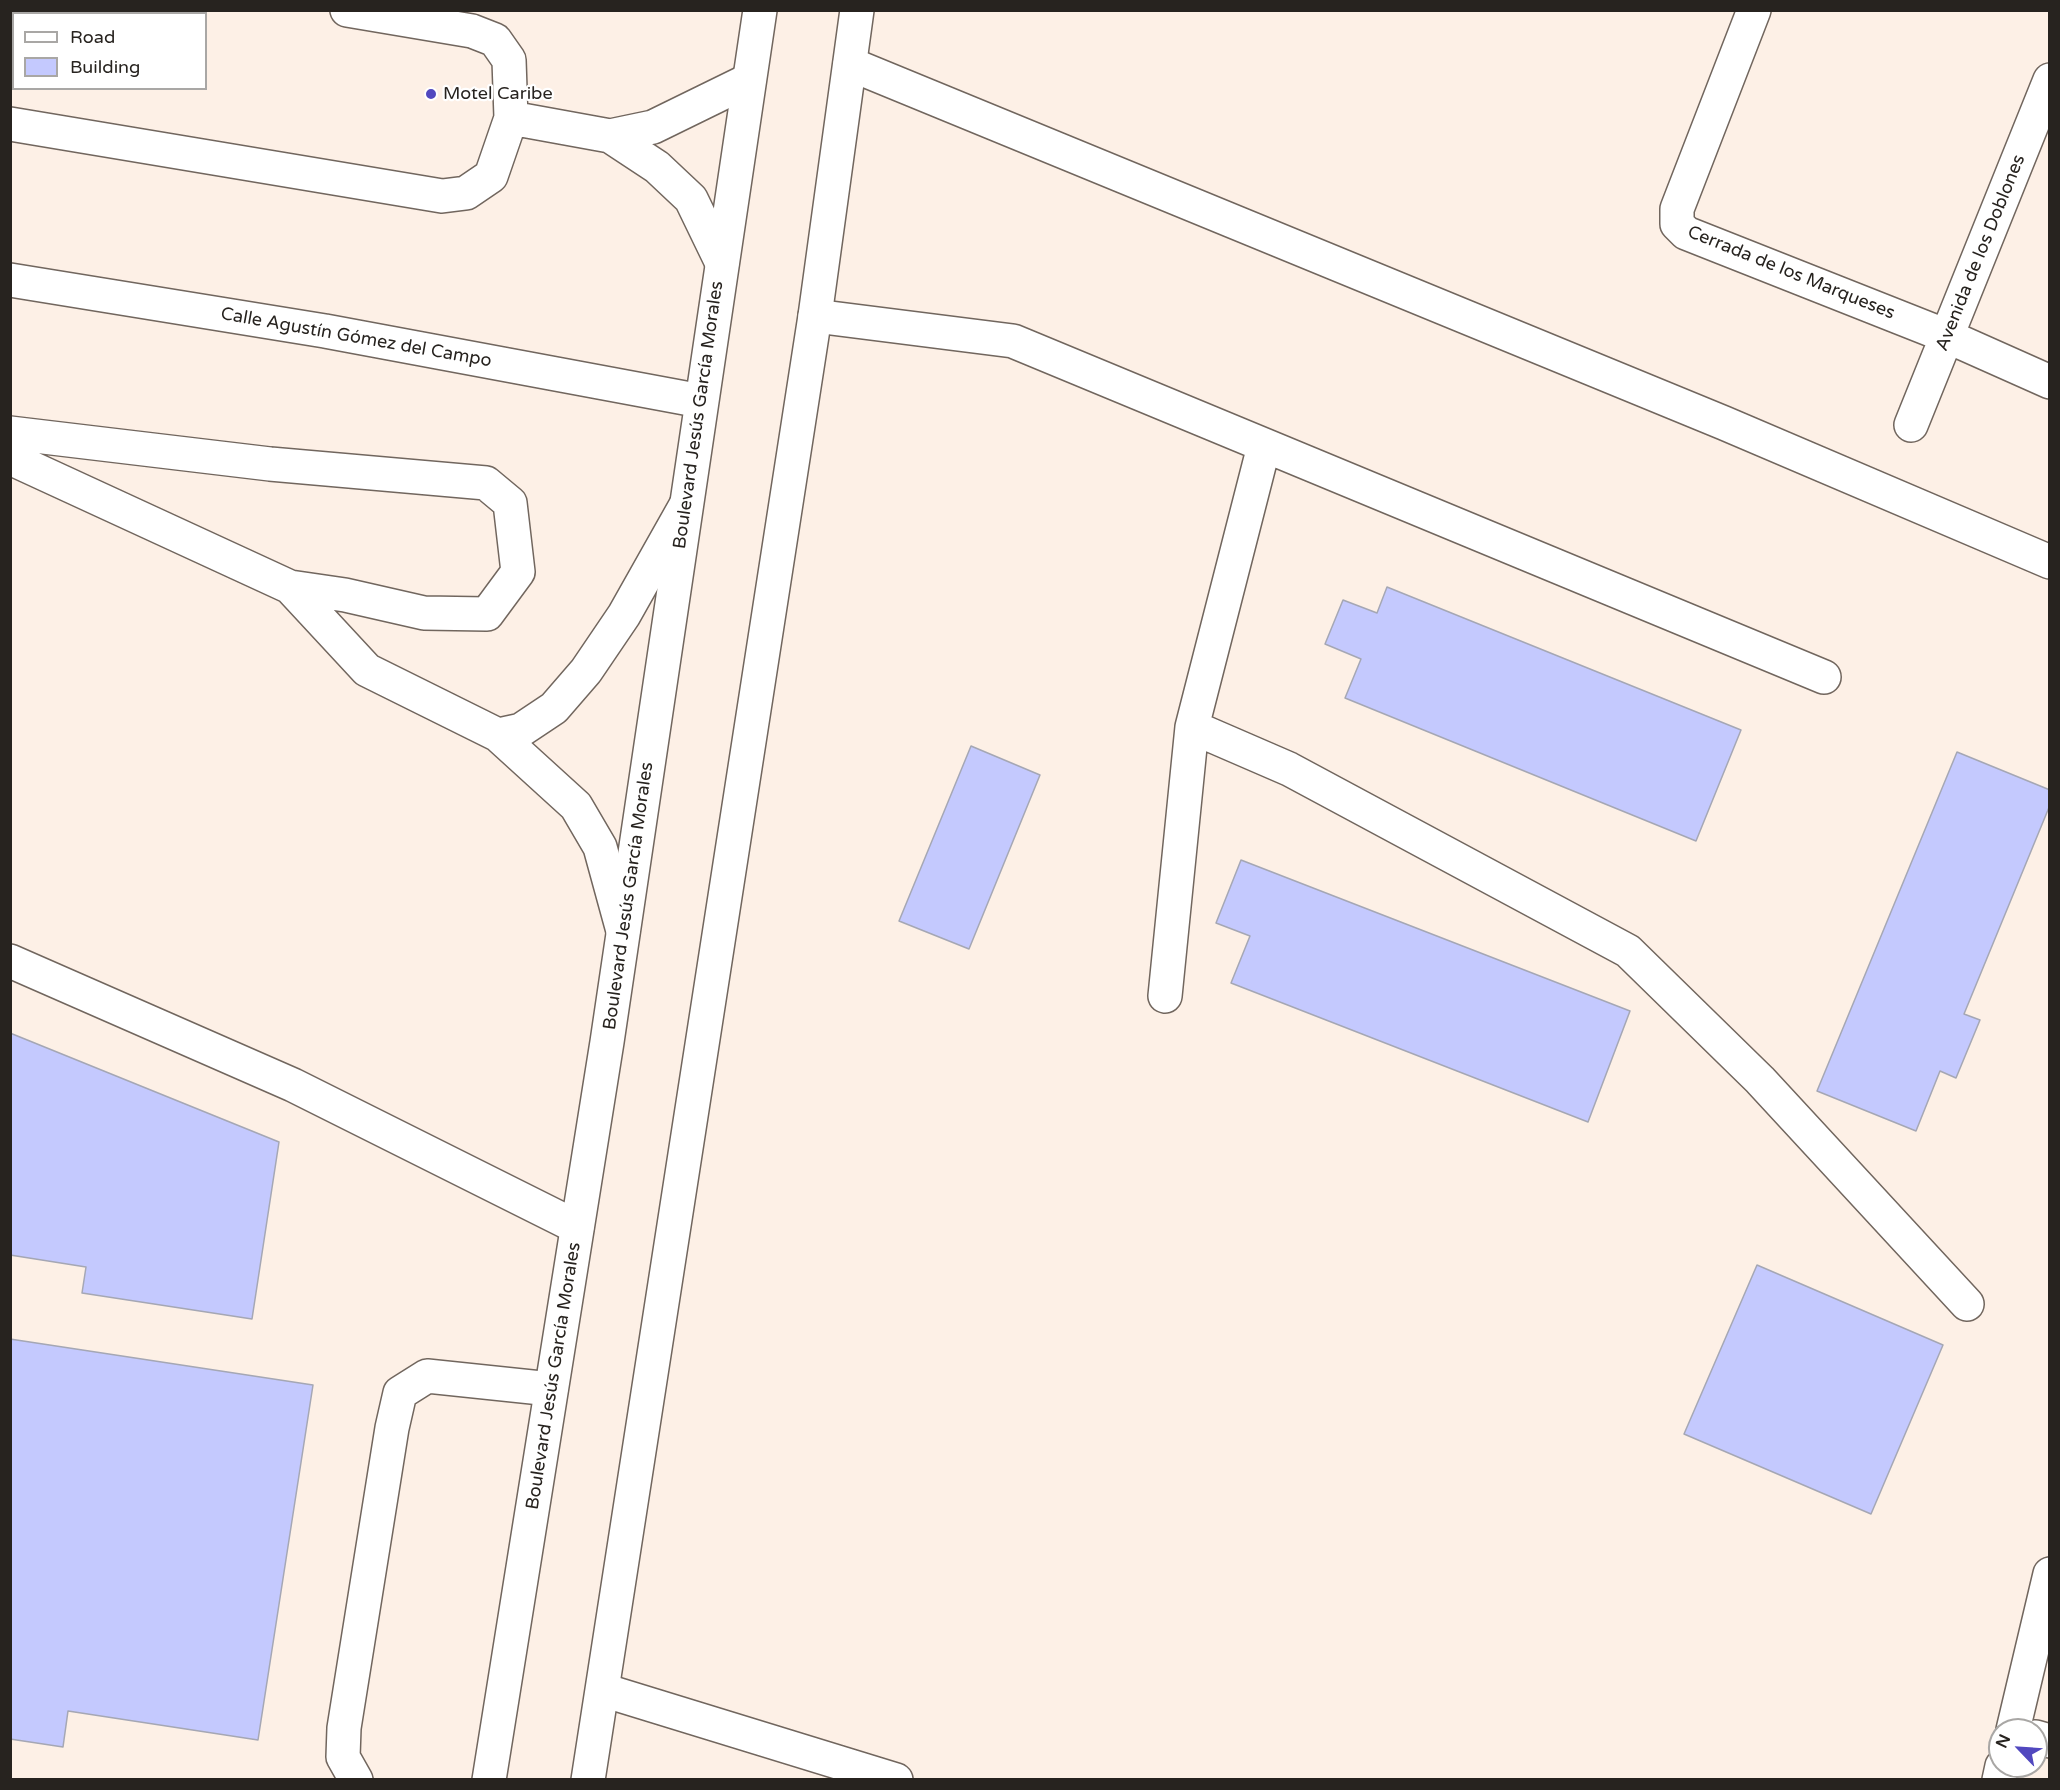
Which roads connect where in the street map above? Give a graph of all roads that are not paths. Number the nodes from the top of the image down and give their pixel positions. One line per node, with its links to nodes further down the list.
1 (347, 10): 8 (main road)
2 (760, 10): 6 (main road, Boulevard Jesús García Morales)
3 (857, 10): 5 (main road)
4 (1754, 10): 14 (main road, Cerrada de los Marqueses)
5 (850, 64): 13 (main road); 22 (main road)
6 (749, 80): 10 (main road); 11 (main road, Boulevard Jesús García Morales)
7 (2049, 80): 14 (main road, Avenida de los Doblones)
8 (511, 118): 9 (main road); 10 (main road)
9 (10, 124)
10 (610, 136): 11 (main road)
11 (722, 263): 16 (main road, Boulevard Jesús García Morales)
12 (10, 280): 16 (main road, Calle Agustín Gómez del Campo)
13 (815, 316): 19 (main road); 34 (main road)
14 (1949, 337): 15 (main road, Cerrada de los Marqueses); 17 (main road, Avenida de los Doblones)
15 (2049, 382)
16 (701, 401): 21 (main road, Boulevard Jesús García Morales)
17 (1911, 425)
18 (10, 433): 23 (main road)
19 (1264, 446): 24 (main road); 25 (main road)
20 (10, 458): 23 (main road)
21 (686, 505): 26 (main road); 27 (main road, Boulevard Jesús García Morales)
22 (2049, 562)
23 (290, 587): 26 (main road)
24 (1824, 677)
25 (1192, 728): 29 (main road); 31 (main road)
26 (498, 735): 27 (main road)
27 (623, 932): 30 (main road, Boulevard Jesús García Morales)
28 (10, 961): 30 (main road)
29 (1165, 996)
30 (577, 1227): 32 (main road, Boulevard Jesús García Morales)
31 (1967, 1304)
32 (552, 1389): 36 (main road); 37 (main road, Boulevard Jesús García Morales)
33 (2049, 1574): 35 (main road)
34 (603, 1690): 38 (main road); 39 (main road)
35 (2016, 1718)
36 (356, 1779)
37 (489, 1779)
38 (588, 1779)
39 (896, 1779)

